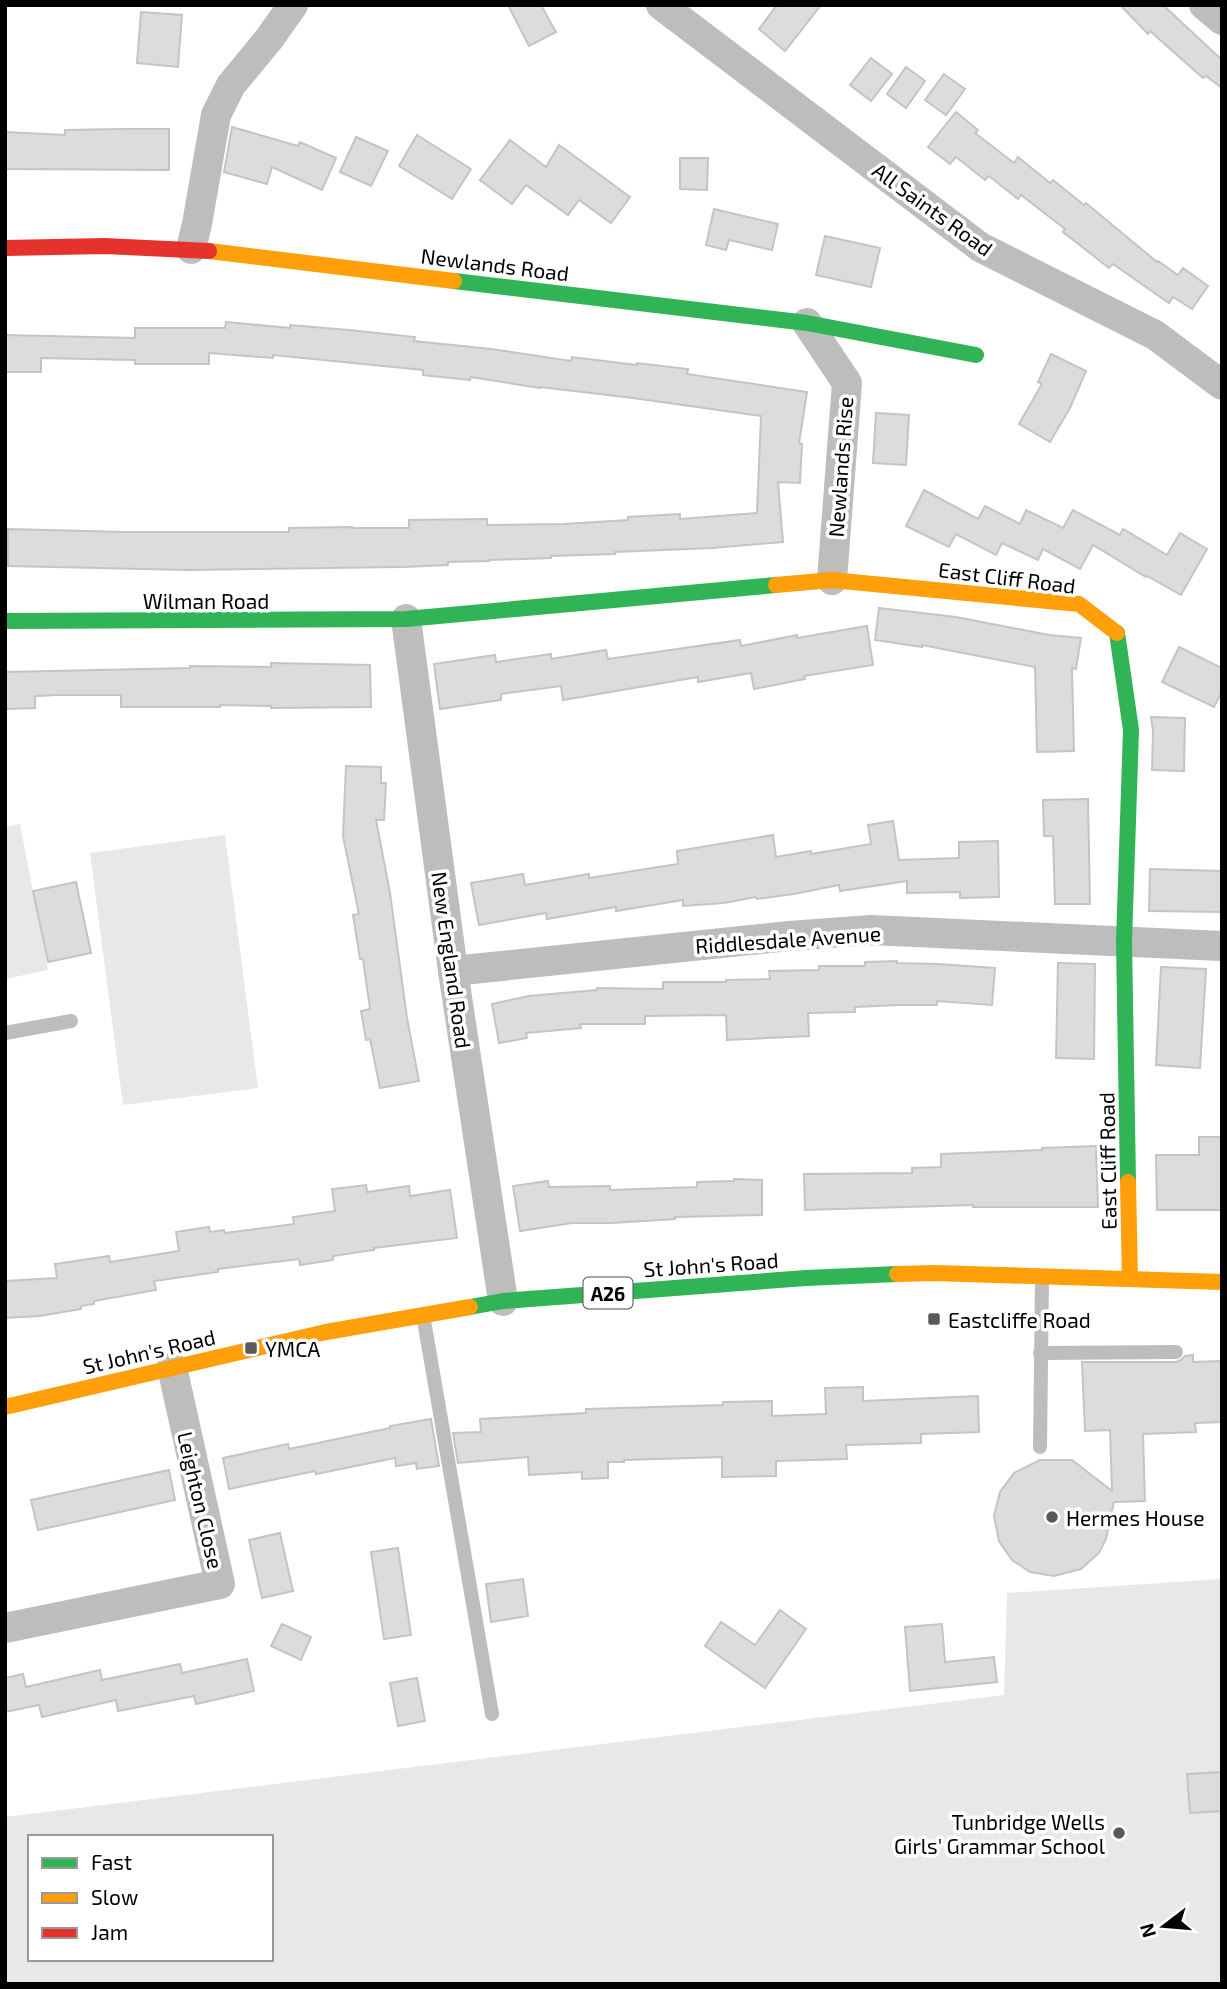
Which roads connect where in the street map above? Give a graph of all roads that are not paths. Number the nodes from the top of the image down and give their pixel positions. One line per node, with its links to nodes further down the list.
1 (293, 5): 6 (street)
2 (661, 5): 9 (street, All Saints Road)
3 (1204, 5): 4 (street)
4 (1222, 20)
5 (5, 248): 6 (main road, Newlands Road)
6 (191, 249): 7 (main road, Newlands Road)
7 (807, 323): 8 (main road, Newlands Road); 10 (street, Newlands Rise)
8 (976, 355)
9 (1222, 385)
10 (832, 580): 11 (main road, East Cliff Road); 13 (main road, East Cliff Road)
11 (406, 619): 12 (main road, Wilman Road); 15 (street, New England Road)
12 (5, 621)
13 (1124, 941): 14 (street, Riddlesdale Avenue); 15 (street, Riddlesdale Avenue); 19 (main road, East Cliff Road)
14 (1222, 946)
15 (453, 971): 21 (street, New England Road)
16 (71, 1021): 17 (lane)
17 (5, 1033)
18 (1042, 1276): 19 (main road, St John's Road / A26); 21 (main road, St John's Road / A26); 24 (lane)
19 (1130, 1279): 20 (main road, St John's Road / A26)
20 (1222, 1282)
21 (503, 1301): 22 (main road, St John's Road / A26)
22 (423, 1314): 25 (main road, St John's Road / A26); 29 (lane)
23 (1176, 1352): 24 (lane)
24 (1040, 1353): 27 (lane)
25 (172, 1367): 26 (main road, St John's Road / A26); 28 (street, Leighton Close)
26 (5, 1407)
27 (1040, 1447)
28 (5, 1628)
29 (492, 1714)

